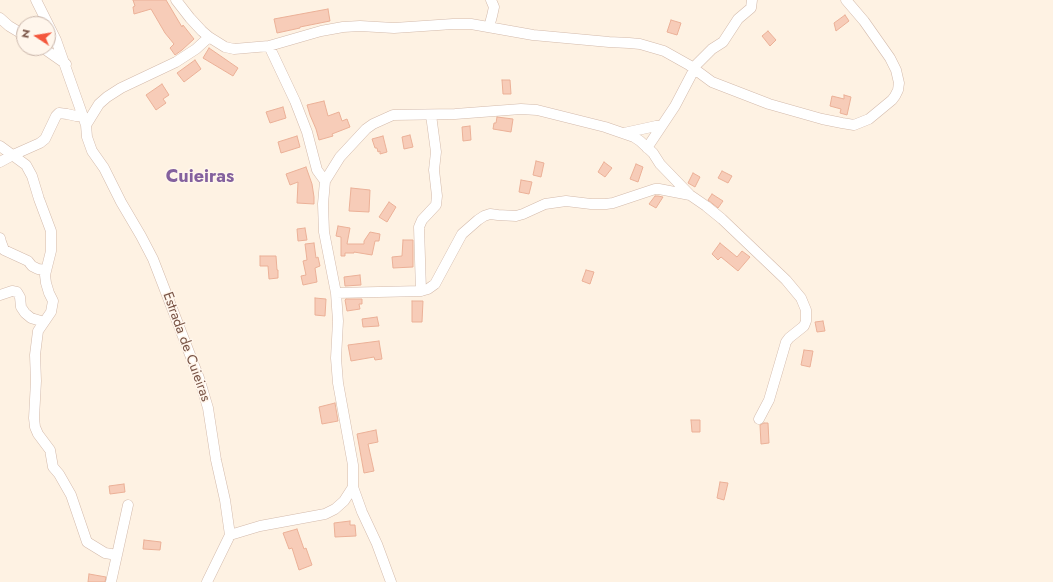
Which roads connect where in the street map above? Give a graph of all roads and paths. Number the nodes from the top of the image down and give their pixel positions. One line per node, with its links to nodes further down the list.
1 (36, 0): 12 (street, Estrada de Cuieiras)
2 (176, 0): 9 (street)
3 (491, 0): 7 (street)
4 (752, 0): 13 (street)
5 (846, 0): 13 (street)
6 (0, 18): 8 (street)
7 (489, 27): 10 (street); 13 (street)
8 (16, 30)
9 (209, 37): 10 (street); 15 (street)
10 (268, 46): 22 (street)
11 (54, 56): 12 (street)
12 (66, 64): 15 (street, Estrada de Cuieiras)
13 (694, 68): 16 (street)
14 (431, 115): 17 (street); 22 (street); 26 (street)
15 (84, 120): 20 (street); 33 (street, Estrada de Cuieiras)
16 (661, 126): 17 (street); 19 (street)
17 (623, 134): 19 (street)
18 (0, 146): 20 (street)
19 (647, 148): 23 (street)
20 (13, 155): 21 (street); 25 (street)
21 (0, 162)
22 (324, 181): 27 (street)
23 (690, 195): 26 (street); 30 (street)
24 (0, 238): 25 (street)
25 (46, 270): 29 (street)
26 (421, 291): 27 (street)
27 (336, 293): 31 (street)
28 (0, 295): 29 (street)
29 (44, 322): 34 (street)
30 (759, 419)
31 (353, 487): 33 (street); 37 (street)
32 (128, 505): 34 (street)
33 (230, 535): 36 (street)
34 (117, 555): 35 (street)
35 (112, 582)
36 (207, 582)
37 (391, 582)

